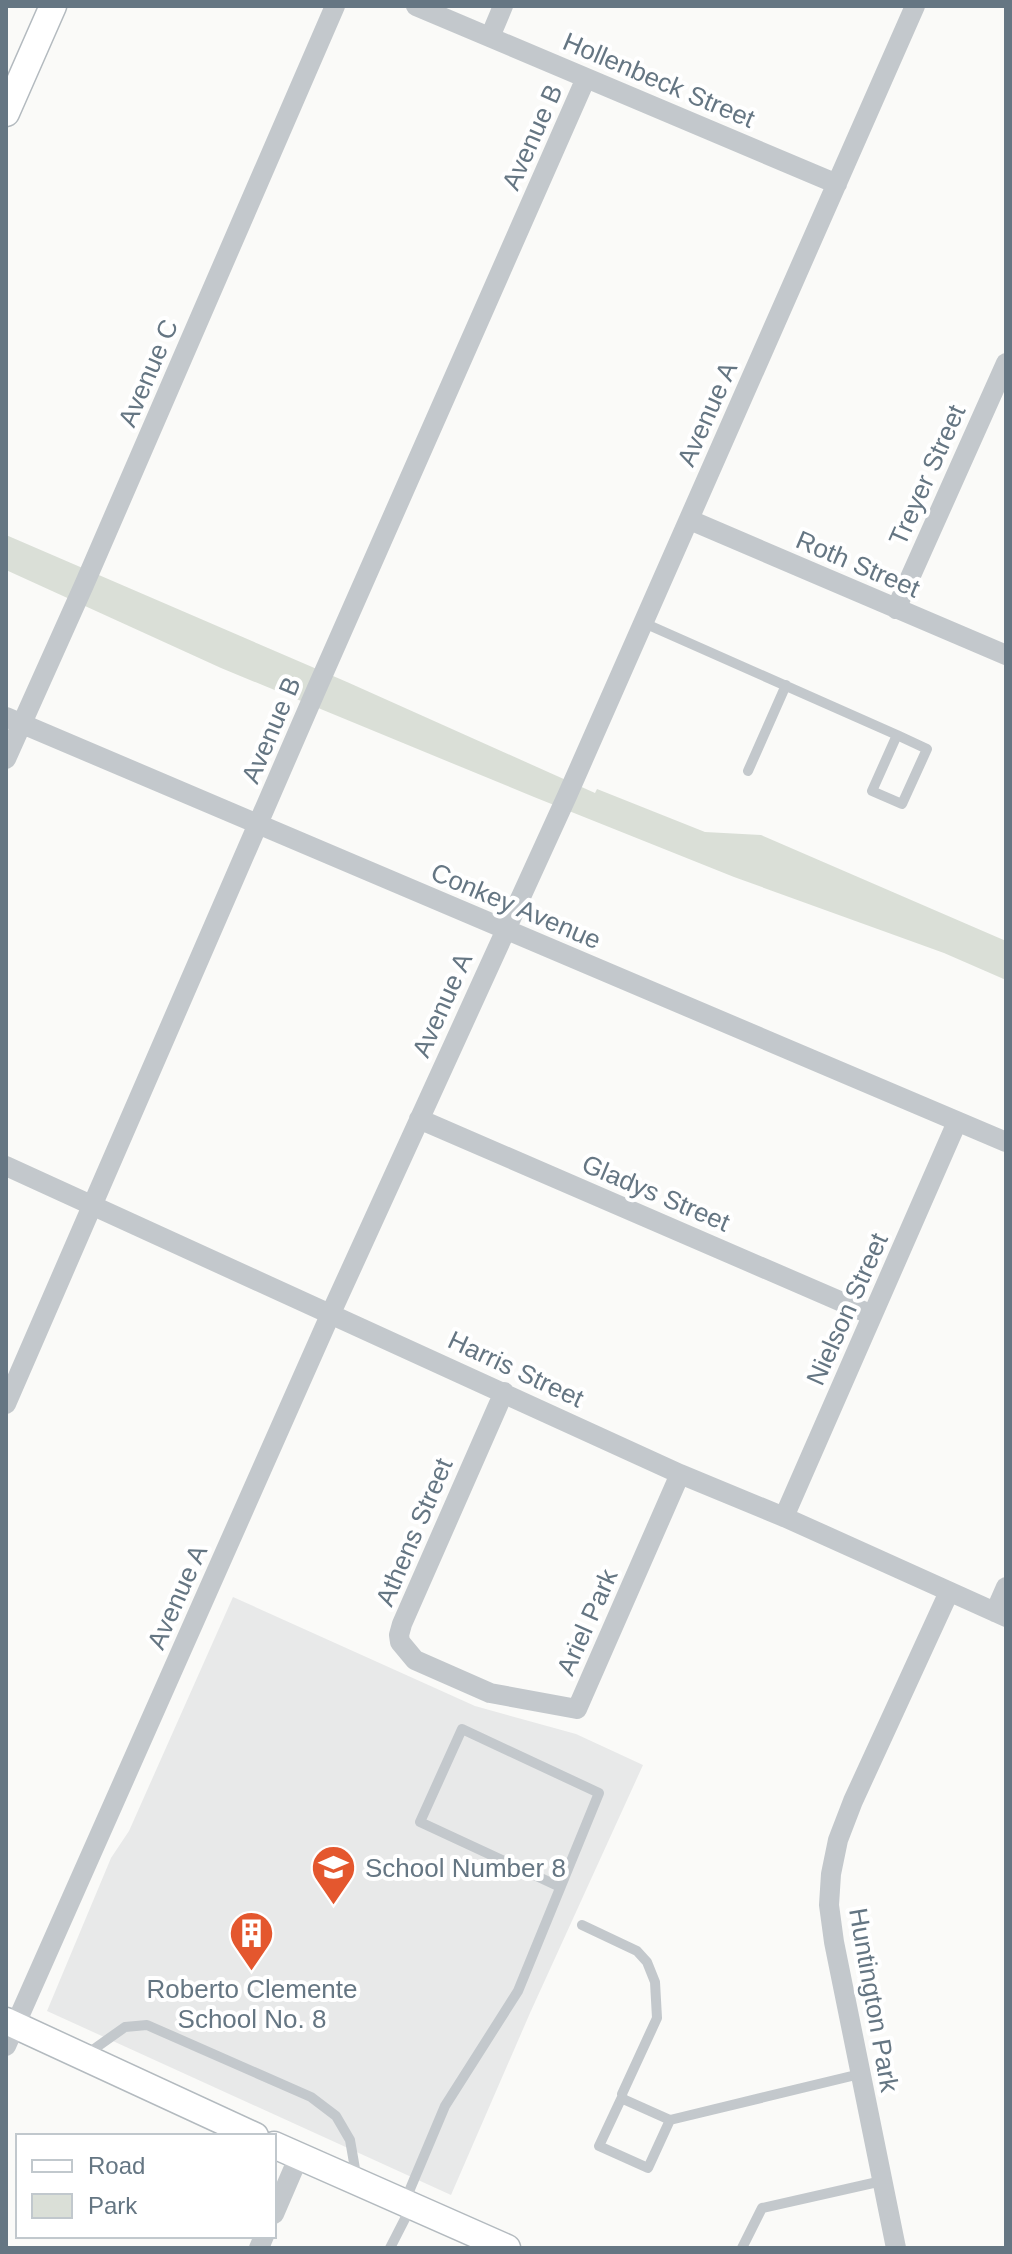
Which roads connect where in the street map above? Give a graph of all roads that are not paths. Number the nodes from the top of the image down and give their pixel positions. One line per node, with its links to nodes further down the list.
1 (53, 6): 8 (main road)
2 (335, 6): 16 (street, Avenue C)
3 (416, 6): 6 (street, Hollenbeck Street)
4 (503, 6): 6 (street)
5 (915, 6): 9 (street, Avenue A)
6 (490, 37): 7 (street, Hollenbeck Street)
7 (586, 78): 9 (street, Hollenbeck Street); 20 (street, Avenue B)
8 (6, 113)
9 (837, 184): 11 (street, Avenue A)
10 (1006, 363): 12 (street, Treyer Street)
11 (690, 520): 12 (street, Roth Street); 13 (street, Avenue A)
12 (896, 609): 14 (street, Roth Street)
13 (644, 623): 15 (lane); 21 (street, Avenue A)
14 (1006, 655)
15 (786, 685): 17 (lane); 19 (lane)
16 (14, 720): 18 (street, Avenue C); 20 (street, Conkey Avenue)
17 (897, 735): 17 (lane)
18 (6, 759)
19 (748, 771)
20 (259, 825): 21 (street, Conkey Avenue); 26 (street, Avenue B)
21 (505, 929): 22 (street, Avenue A); 23 (street, Conkey Avenue)
22 (419, 1119): 27 (street, Avenue A); 28 (street, Gladys Street)
23 (957, 1122): 24 (street, Conkey Avenue); 28 (street, Nielson Street)
24 (1006, 1142)
25 (6, 1166): 26 (street, Harris Street)
26 (93, 1205): 27 (street, Harris Street); 30 (street, Avenue B)
27 (331, 1313): 29 (street, Harris Street); 39 (street, Avenue A)
28 (872, 1315): 32 (street, Nielson Street)
29 (504, 1392): 31 (street, Harris Street); 36 (street, Athens Street)
30 (6, 1404)
31 (680, 1474): 32 (street, Harris Street); 36 (street, Ariel Park)
32 (784, 1517): 34 (street, Harris Street)
33 (1006, 1587): 35 (street)
34 (949, 1592): 35 (street, Harris Street); 41 (street, Huntington Park)
35 (1000, 1615)
36 (490, 1693)
37 (560, 1887): 37 (lane); 49 (lane)
38 (582, 1925): 42 (lane)
39 (9, 2031): 40 (main road)
40 (84, 2057): 44 (main road); 48 (lane)
41 (860, 2074): 43 (lane); 47 (street, Huntington Park)
42 (622, 2097): 43 (lane); 43 (lane)
43 (670, 2120)
44 (251, 2134)
45 (276, 2146): 46 (main road)
46 (299, 2156): 48 (main road); 50 (street)
47 (882, 2181): 53 (lane); 54 (street, Huntington Park)
48 (357, 2182): 49 (main road)
49 (408, 2204): 51 (main road); 52 (lane)
50 (276, 2209)
51 (504, 2247)
52 (390, 2248)
53 (742, 2248)
54 (896, 2248)

